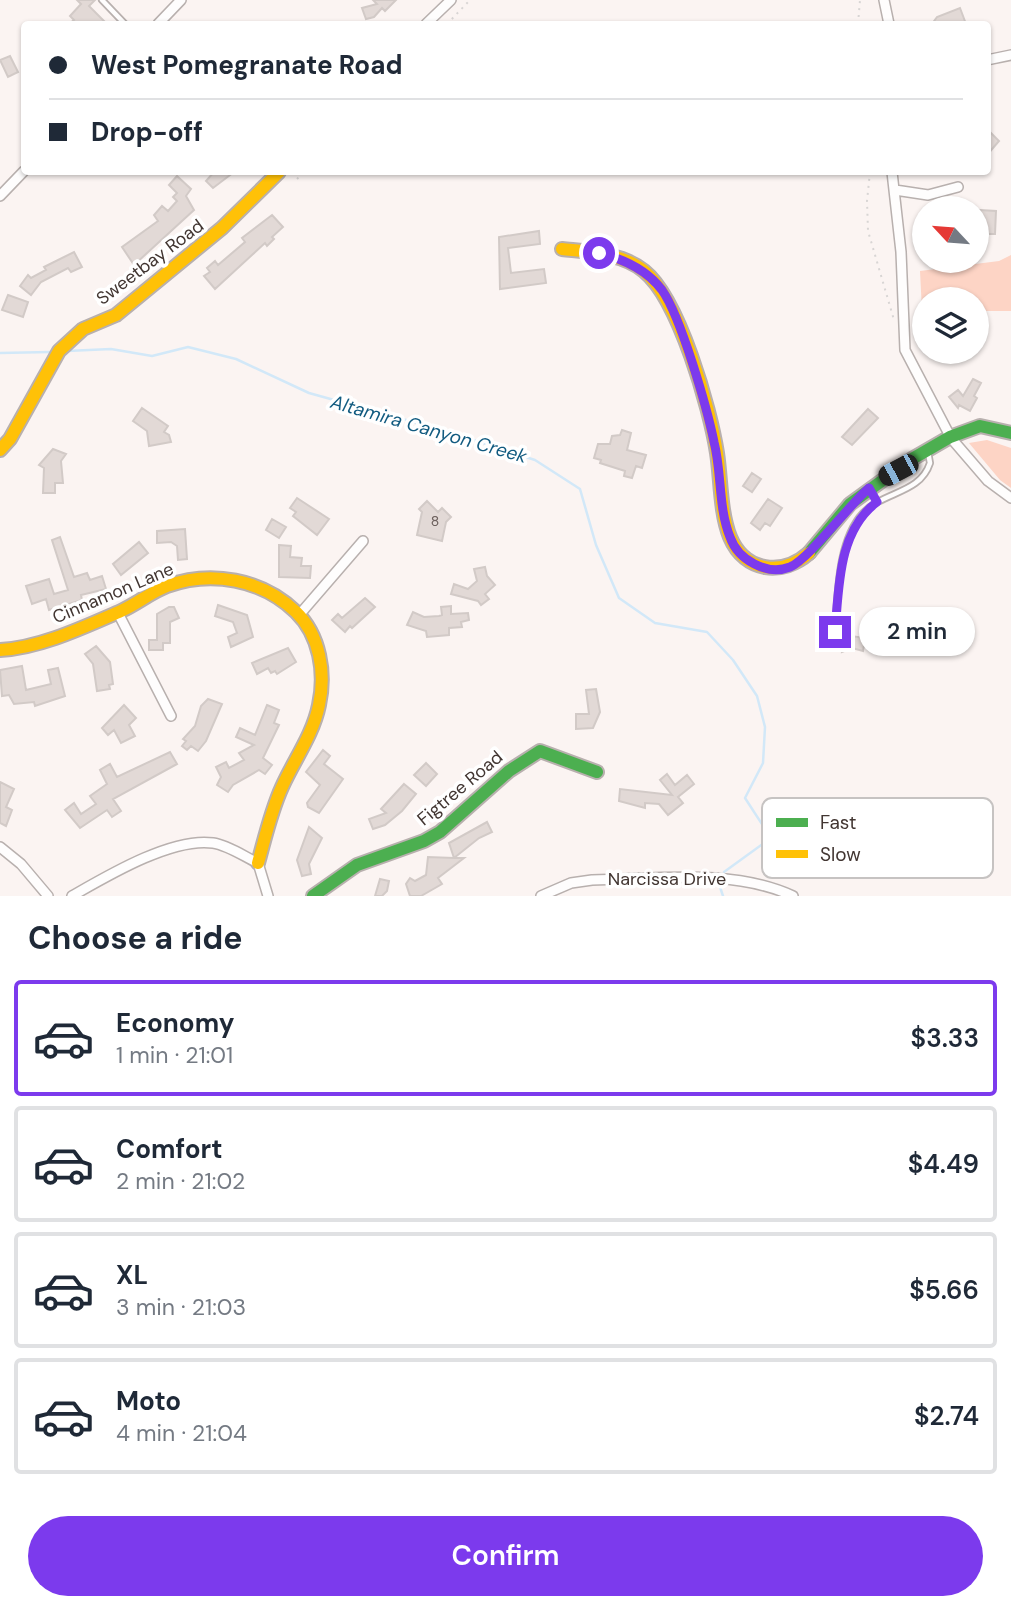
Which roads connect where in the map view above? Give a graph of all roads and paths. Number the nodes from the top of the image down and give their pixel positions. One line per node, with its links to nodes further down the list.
1 (102, 0): 7 (lane)
2 (181, 0): 8 (street)
3 (451, 0): 9 (street)
4 (470, 0): 10 (path)
5 (860, 0): 11 (path)
6 (884, 0): 12 (street)
7 (122, 21)
8 (161, 21)
9 (429, 21)
10 (450, 21)
11 (858, 21)
12 (888, 21)
13 (1011, 55): 14 (street)
14 (991, 59)
15 (21, 174): 23 (street)
16 (276, 175): 28 (street, Sweetbay Road)
17 (301, 175): 20 (path)
18 (870, 175): 25 (path)
19 (892, 175): 22 (street)
20 (297, 179)
21 (958, 187): 22 (street)
22 (895, 190): 25 (street)
23 (0, 196)
24 (562, 249): 30 (street)
25 (905, 335): 27 (street)
26 (1011, 433): 27 (street)
27 (951, 438): 29 (street); 31 (street)
28 (0, 450)
29 (928, 452): 30 (street); 32 (lane)
30 (869, 488): 32 (lane)
31 (1011, 498)
32 (877, 502): 36 (lane)
33 (363, 541): 35 (street)
34 (118, 612): 35 (street, Cinnamon Lane); 37 (street, Cinnamon Lane); 38 (street)
35 (300, 614): 41 (street, Cinnamon Lane)
36 (835, 632)
37 (0, 650)
38 (171, 716)
39 (597, 772): 45 (street, Figtree Road)
40 (0, 847): 42 (street)
41 (258, 863): 43 (street); 44 (street)
42 (48, 896)
43 (72, 896)
44 (268, 896)
45 (313, 896)
46 (541, 896): 47 (street, Narcissa Drive)
47 (793, 896)

